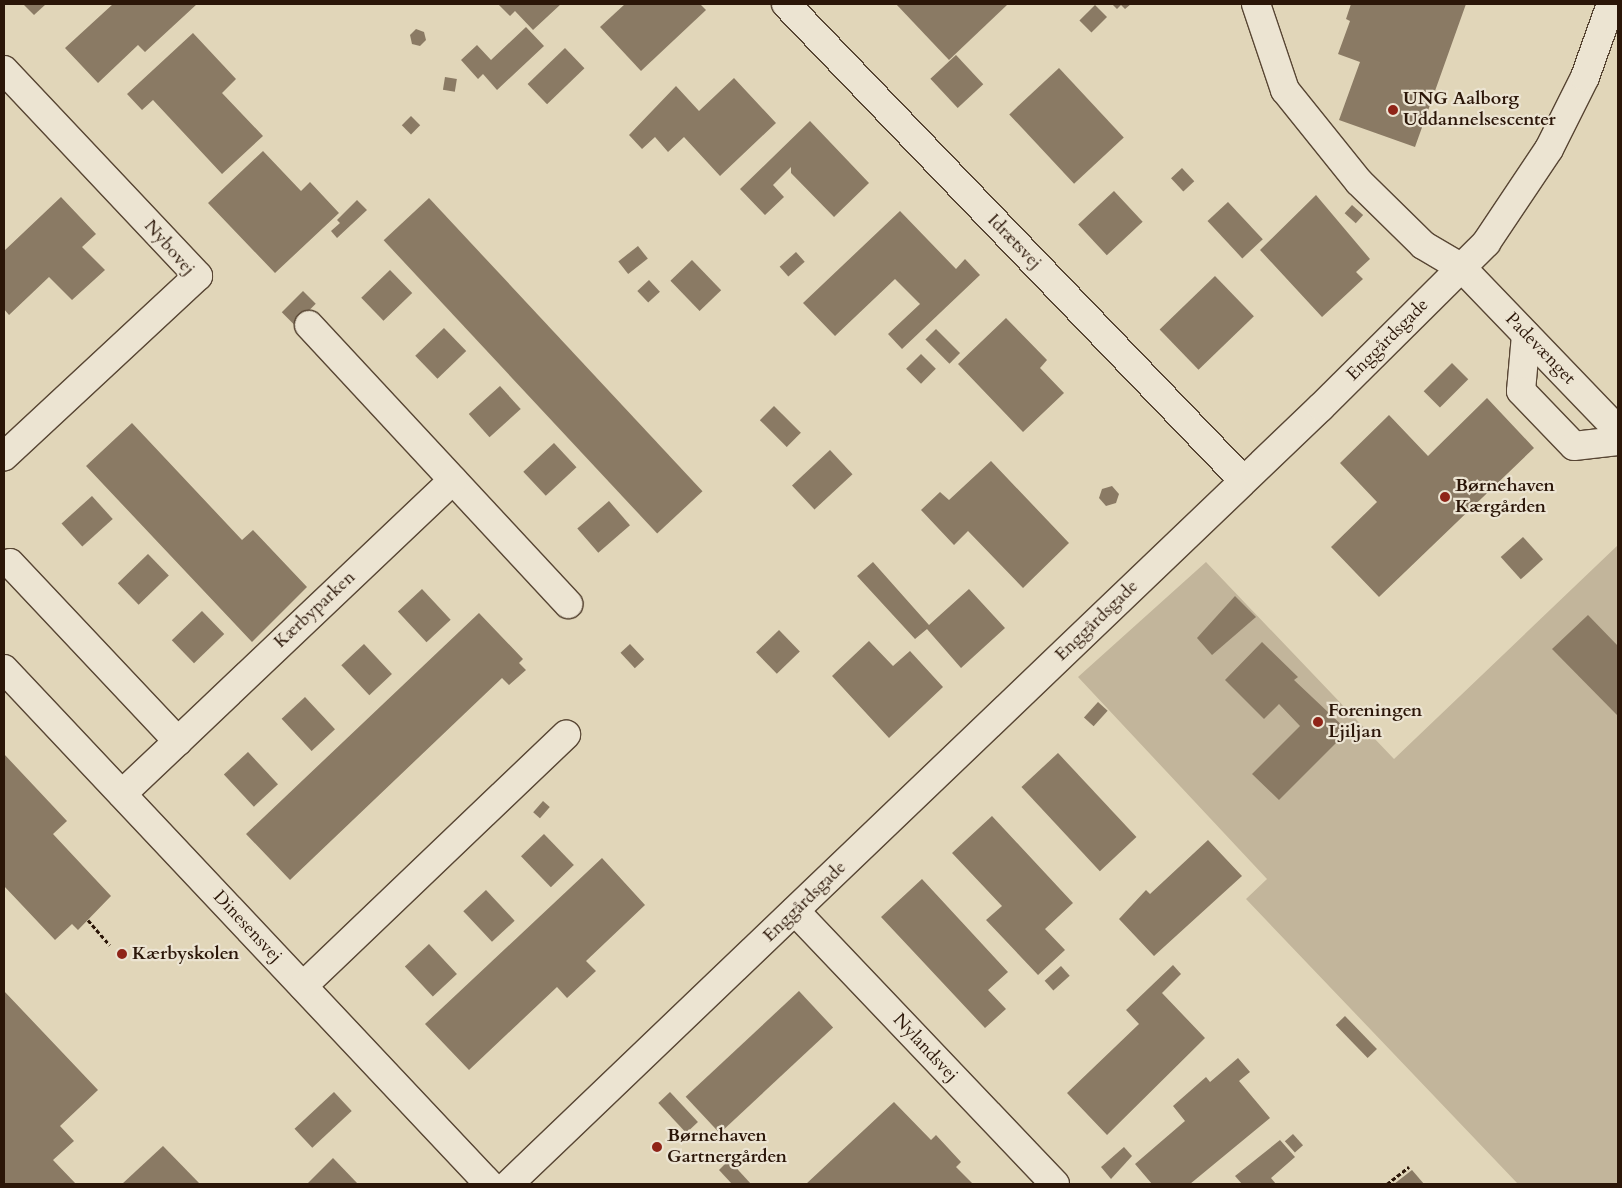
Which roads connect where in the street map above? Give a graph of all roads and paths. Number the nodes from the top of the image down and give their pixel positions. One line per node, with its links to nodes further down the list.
1 (786, 4): 12 (street, Idrætsvej)
2 (1256, 4): 5 (street, Padevænget)
3 (1611, 4): 5 (street, Enggårdsgade)
4 (4, 70): 10 (street, Nybovej)
5 (1462, 268): 7 (street, Padevænget); 12 (street, Enggårdsgade)
6 (308, 325): 11 (street)
7 (1526, 335): 8 (street, Padevænget); 9 (street)
8 (1618, 430)
9 (1618, 441)
10 (4, 456)
11 (453, 480): 14 (street); 17 (street, Kærbyparken)
12 (1243, 480): 19 (street, Enggårdsgade)
13 (10, 563): 17 (street)
14 (568, 604)
15 (4, 670): 18 (street, Dinesensvej)
16 (566, 735): 22 (street)
17 (178, 741): 18 (street, Kærbyparken)
18 (122, 794): 22 (street, Dinesensvej)
19 (795, 912): 25 (street, Enggårdsgade); 26 (street, Nylandsvej)
20 (88, 920): 21 (path)
21 (110, 945)
22 (303, 986): 24 (street, Dinesensvej)
23 (1409, 1167): 27 (path)
24 (489, 1184)
25 (509, 1184)
26 (1055, 1184)
27 (1387, 1184)

